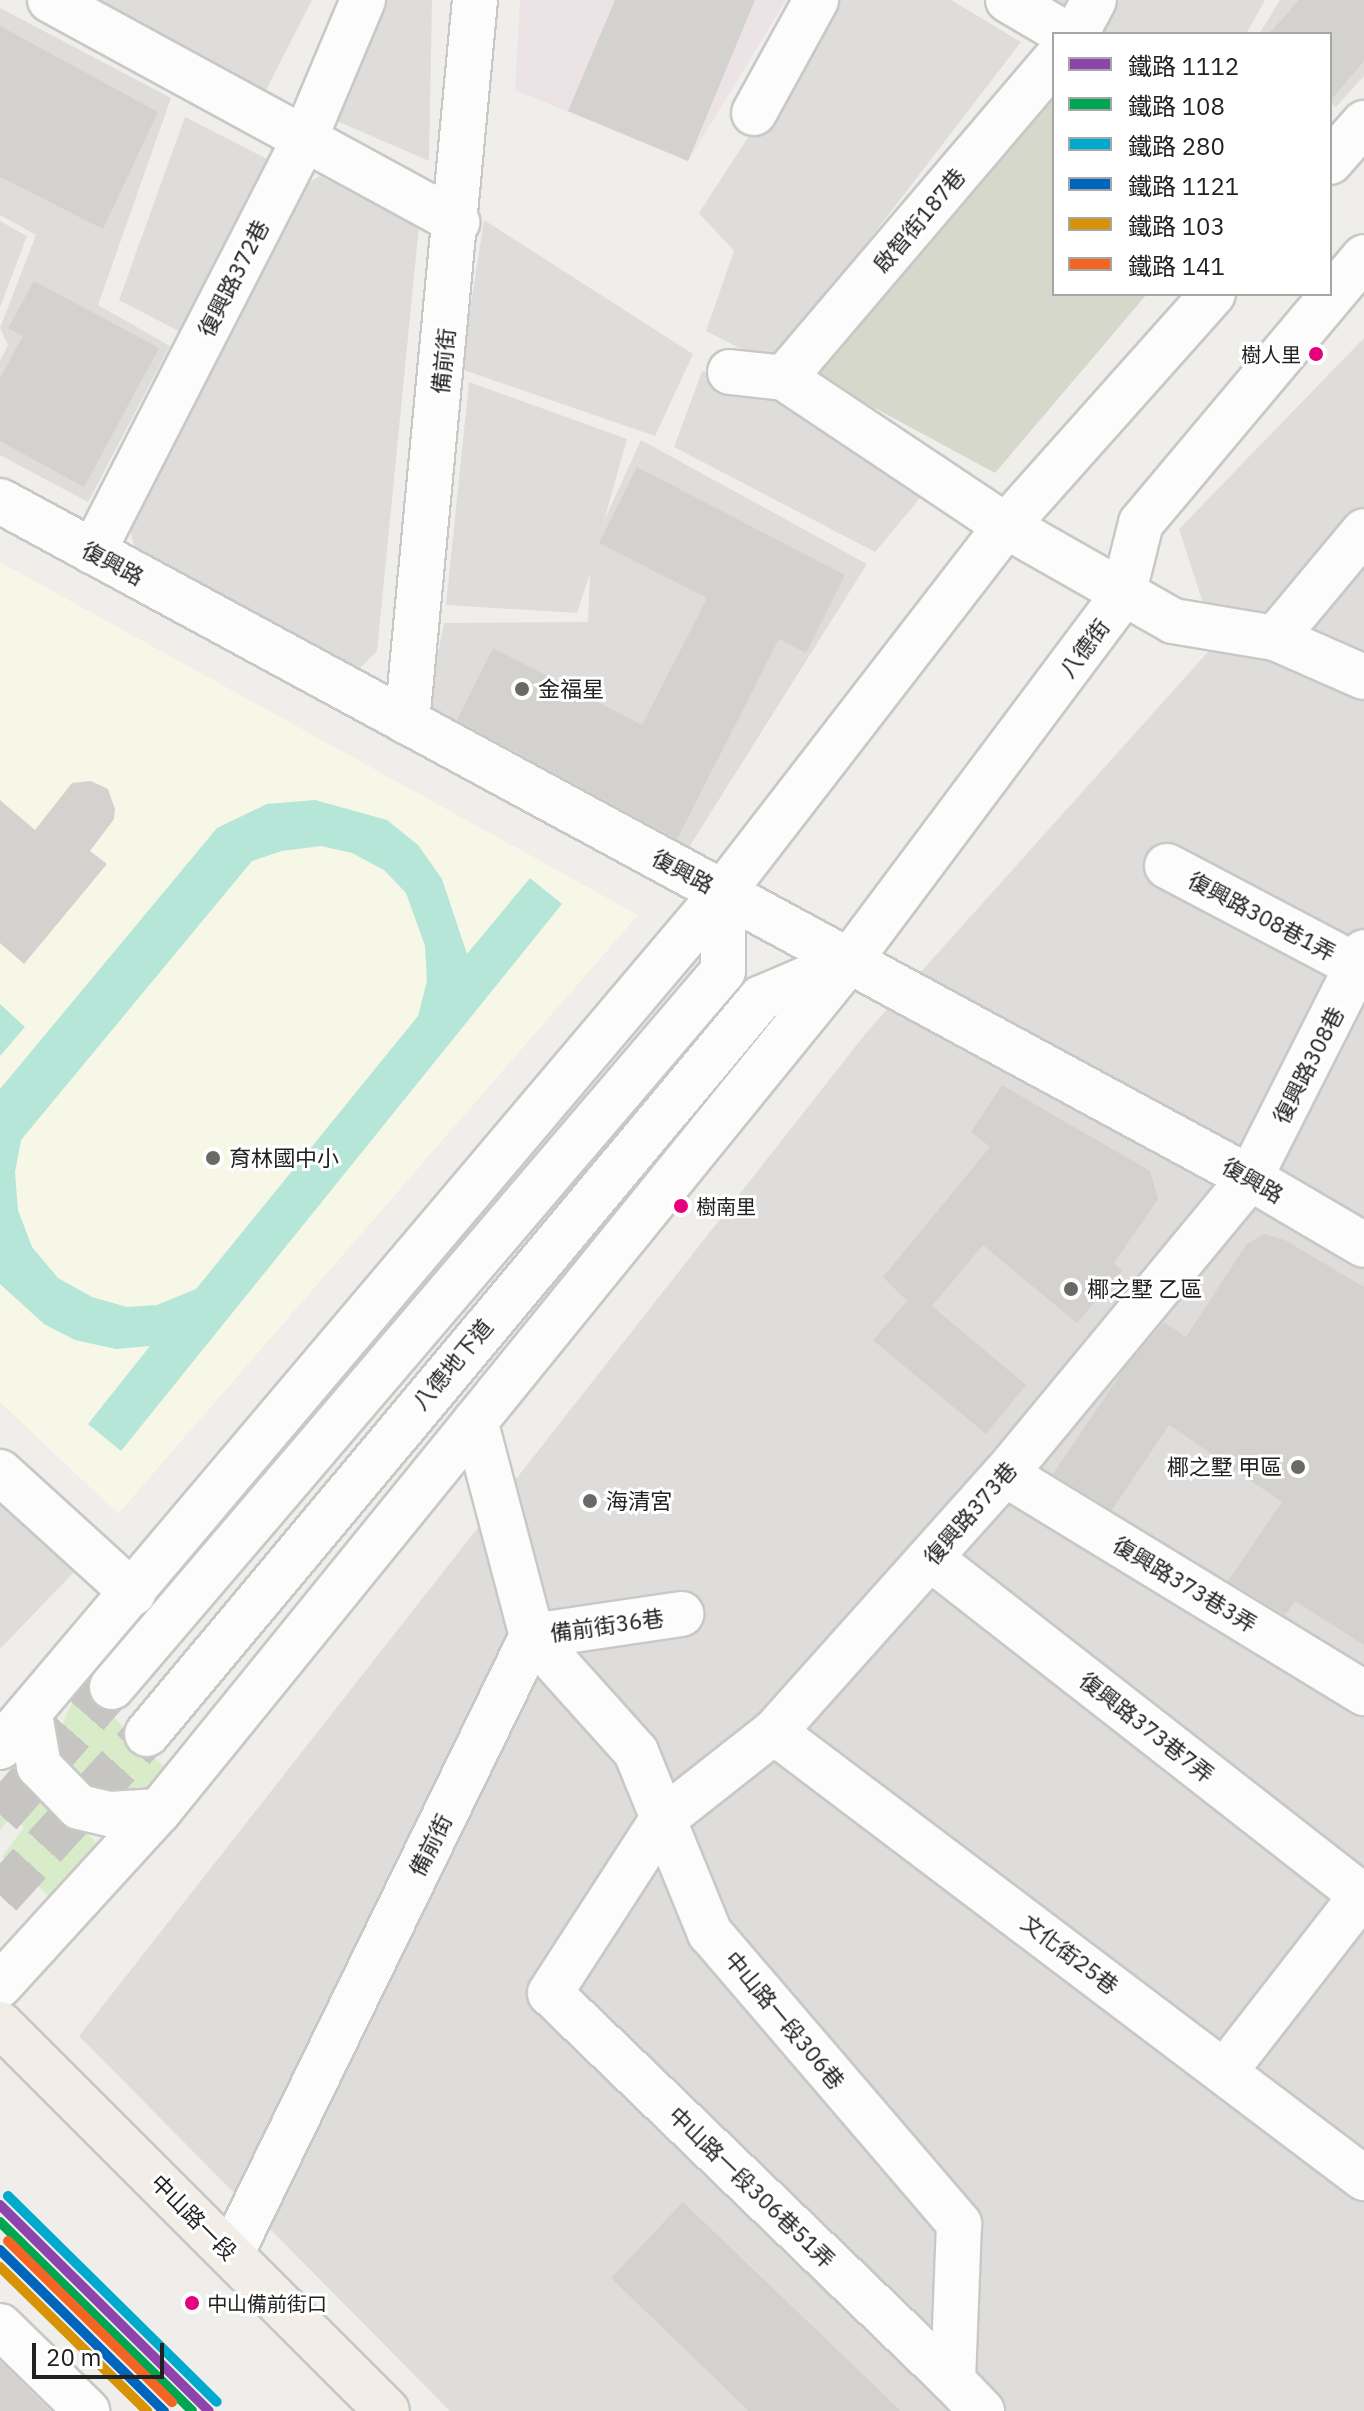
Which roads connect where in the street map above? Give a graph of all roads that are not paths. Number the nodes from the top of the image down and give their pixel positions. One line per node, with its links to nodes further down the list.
1 (50, 0): 12 (street)
2 (363, 0): 12 (street, 復興路372巷)
3 (475, 0): 14 (street, 備前街)
4 (816, 0): 10 (street)
5 (1008, 0): 7 (street)
6 (1094, 0): 8 (street)
7 (1063, 32)
8 (1077, 32)
9 (1052, 63): 18 (street, 啟智街187巷)
10 (754, 113)
11 (1364, 123): 13 (street)
12 (305, 138): 14 (street); 22 (street, 復興路372巷)
13 (1332, 160)
14 (457, 222): 26 (street, 備前街)
15 (1350, 278): 23 (street, 八德街)
16 (1211, 296): 20 (street)
17 (730, 372): 18 (street)
18 (784, 378): 20 (street)
19 (0, 501): 22 (street, 復興路)
20 (1006, 526): 23 (street); 28 (street)
21 (1364, 531): 24 (street)
22 (93, 552): 26 (street, 復興路)
23 (1123, 595): 24 (street); 29 (street, 八德街)
24 (1275, 638): 25 (street)
25 (1364, 677)
26 (407, 722): 28 (street, 復興路)
27 (1167, 866): 30 (street, 復興路308巷1弄)
28 (723, 892): 29 (street, 復興路); 37 (street); 40 (street)
29 (849, 961): 31 (street, 復興路); 33 (street, 八德街); 44 (street, 八德地下道)
30 (1362, 963): 31 (street, 復興路308巷)
31 (1250, 1178): 32 (street, 復興路); 35 (street, 復興路373巷)
32 (1364, 1245)
33 (475, 1421): 39 (street); 46 (street, 八德街)
34 (0, 1472): 37 (street)
35 (1005, 1474): 36 (street, 復興路373巷); 41 (street, 復興路373巷3弄)
36 (930, 1558): 43 (street, 復興路373巷); 48 (street, 復興路373巷7弄)
37 (133, 1593): 42 (street)
38 (681, 1614): 39 (street, 備前街36巷)
39 (532, 1636): 47 (street, 中山路一段306巷); 54 (street, 備前街)
40 (112, 1687)
41 (1364, 1693)
42 (30, 1715): 45 (street); 46 (street)
43 (774, 1732): 47 (street, 復興路373巷); 52 (street, 文化街25巷)
44 (147, 1734)
45 (0, 1747)
46 (159, 1811): 49 (street, 八德街)
47 (662, 1820): 50 (street, 復興路373巷); 56 (street, 中山路一段306巷)
48 (1363, 1896): 52 (street)
49 (0, 1985)
50 (550, 1993): 56 (street, 中山路一段306巷51弄)
51 (0, 2024): 54 (main road, 中山路一段)
52 (1225, 2071): 53 (street, 文化街25巷)
53 (1364, 2178)
54 (231, 2254): 58 (main road, 中山路一段)
55 (0, 2326): 57 (street)
56 (967, 2396)
57 (87, 2411)
58 (387, 2411)

